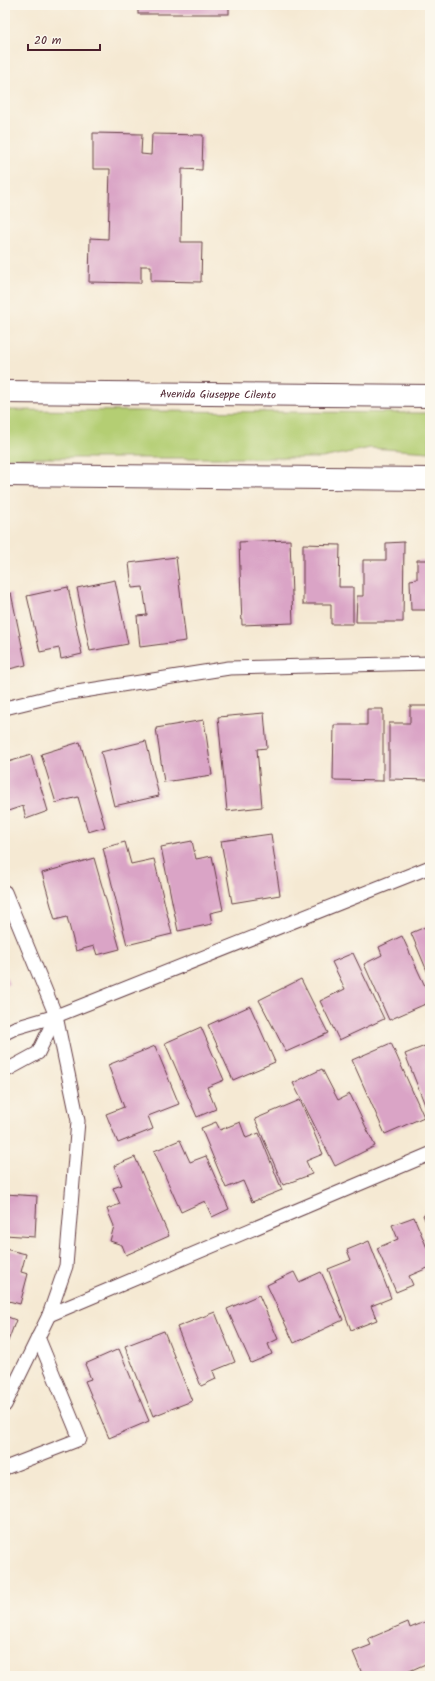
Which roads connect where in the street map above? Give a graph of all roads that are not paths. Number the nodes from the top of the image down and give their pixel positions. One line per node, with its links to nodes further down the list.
1 (5, 392): 2 (street, Avenida Giuseppe Cilento)
2 (430, 396)
3 (5, 475): 4 (street)
4 (430, 479)
5 (430, 663): 6 (lane)
6 (5, 708)
7 (430, 867): 9 (lane)
8 (5, 892): 9 (lane)
9 (56, 1016): 10 (lane); 11 (lane); 13 (lane)
10 (5, 1033)
11 (5, 1070)
12 (430, 1154): 13 (lane)
13 (48, 1315): 14 (lane)
14 (38, 1337): 15 (lane); 16 (lane)
15 (5, 1405)
16 (5, 1468)

